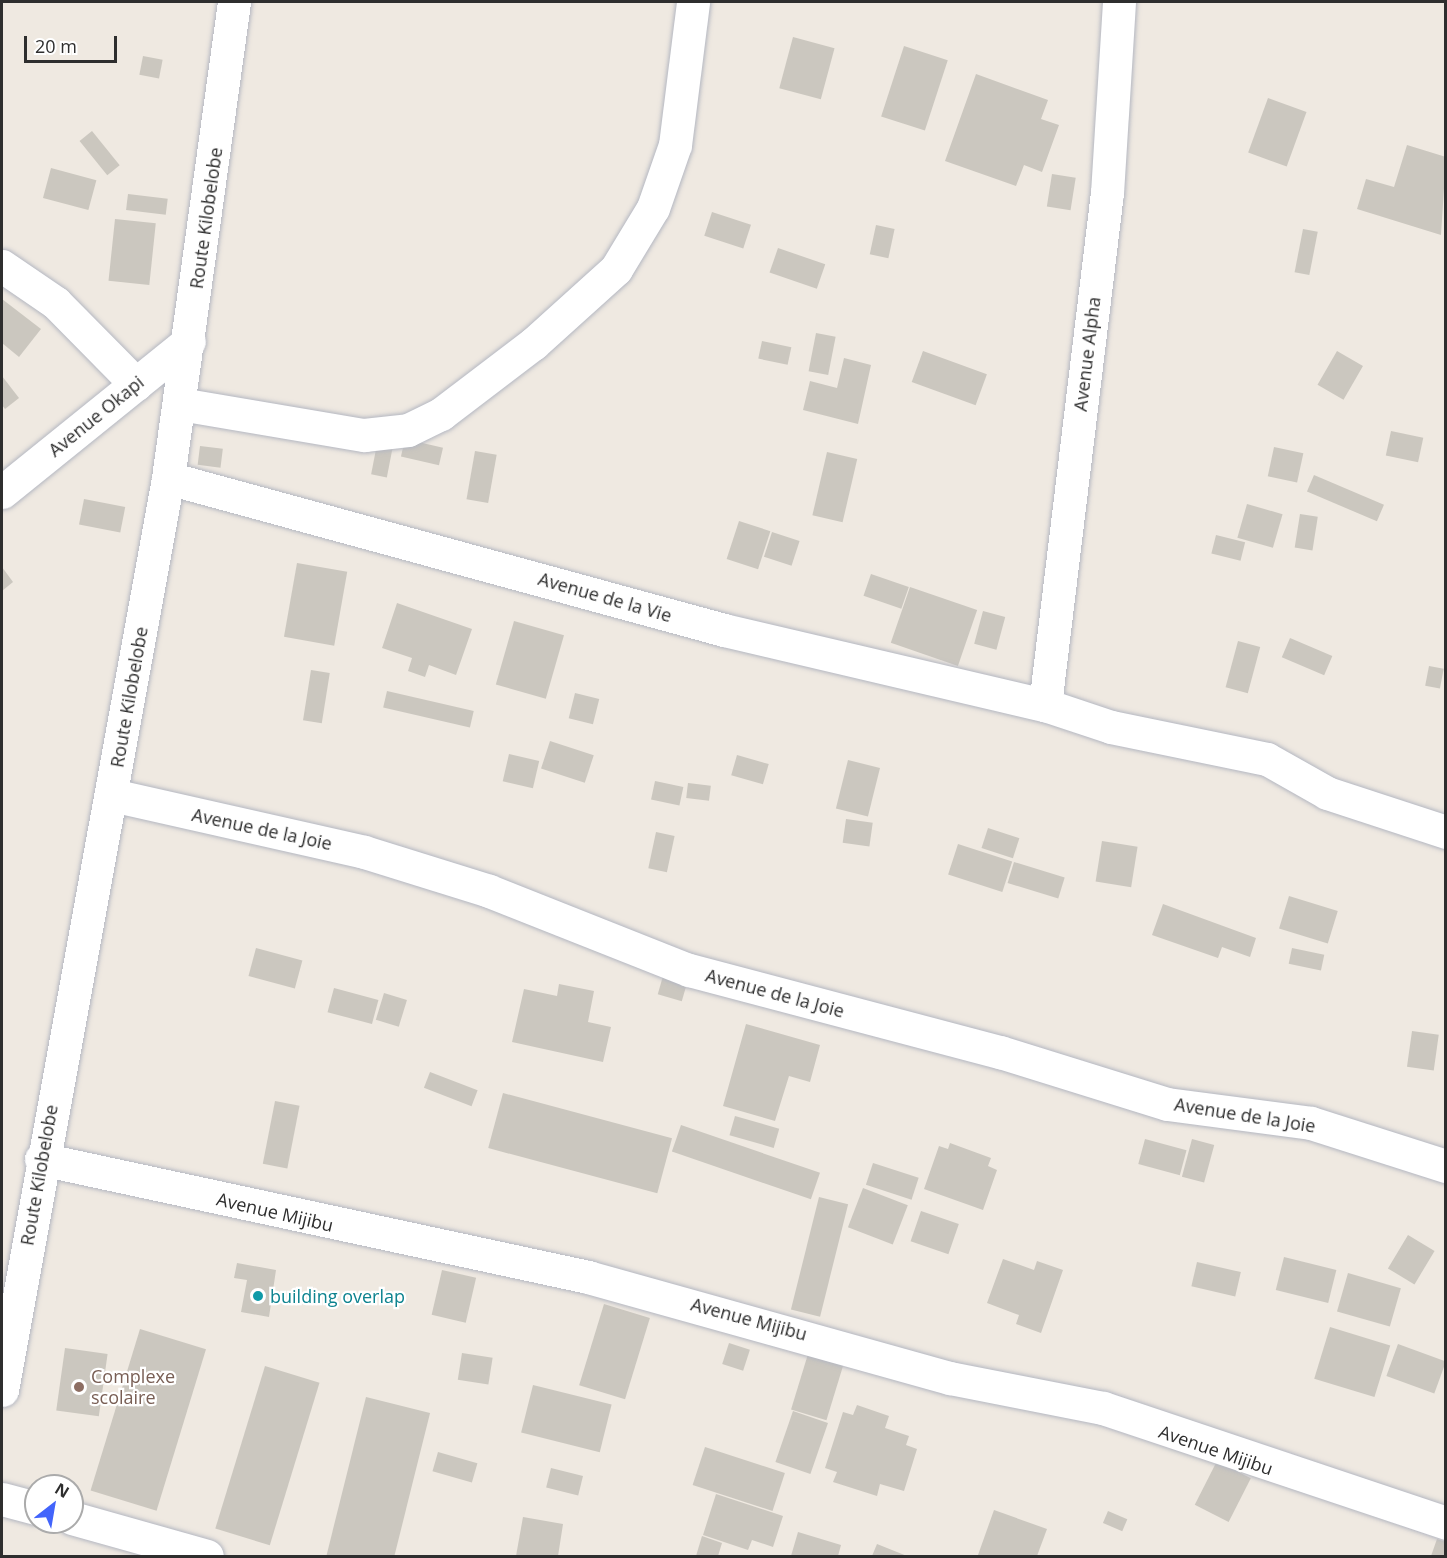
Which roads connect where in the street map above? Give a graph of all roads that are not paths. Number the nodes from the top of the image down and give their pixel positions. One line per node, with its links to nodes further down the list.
1 (234, 2): 5 (street, Route Kilobelobe)
2 (693, 2): 7 (street)
3 (1119, 2): 10 (street, Avenue Alpha)
4 (2, 266): 6 (street)
5 (189, 341): 6 (street, Avenue Okapi); 7 (street, Route Kilobelobe)
6 (136, 384): 9 (street, Avenue Okapi)
7 (180, 404): 8 (street, Route Kilobelobe)
8 (168, 478): 10 (street, Avenue de la Vie); 11 (street, Route Kilobelobe)
9 (2, 492)
10 (1046, 705): 12 (street, Avenue de la Vie)
11 (112, 795): 13 (street, Route Kilobelobe); 14 (street, Avenue de la Joie)
12 (1446, 832)
13 (41, 1159): 15 (street, Route Kilobelobe); 19 (street, Avenue Mijibu)
14 (1446, 1166)
15 (2, 1390)
16 (2, 1499): 17 (street)
17 (24, 1505)
18 (84, 1521): 20 (street)
19 (1446, 1523)
20 (207, 1557)

